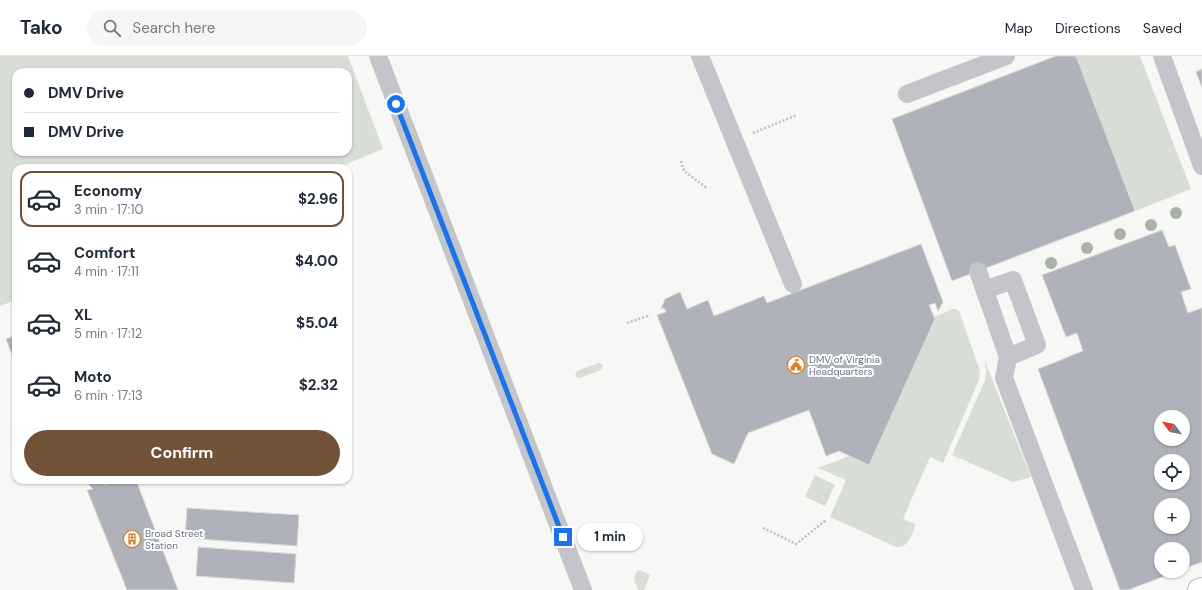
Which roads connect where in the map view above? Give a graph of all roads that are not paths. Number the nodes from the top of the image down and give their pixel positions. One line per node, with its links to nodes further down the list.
1 (378, 56): 11 (street)
2 (700, 56): 8 (street)
3 (1006, 56): 5 (street)
4 (1162, 56): 6 (street)
5 (907, 94)
6 (1202, 166)
7 (978, 271): 9 (street)
8 (793, 284)
9 (985, 290): 10 (street); 10 (street)
10 (1008, 357): 12 (street)
11 (583, 590)
12 (1084, 590)

